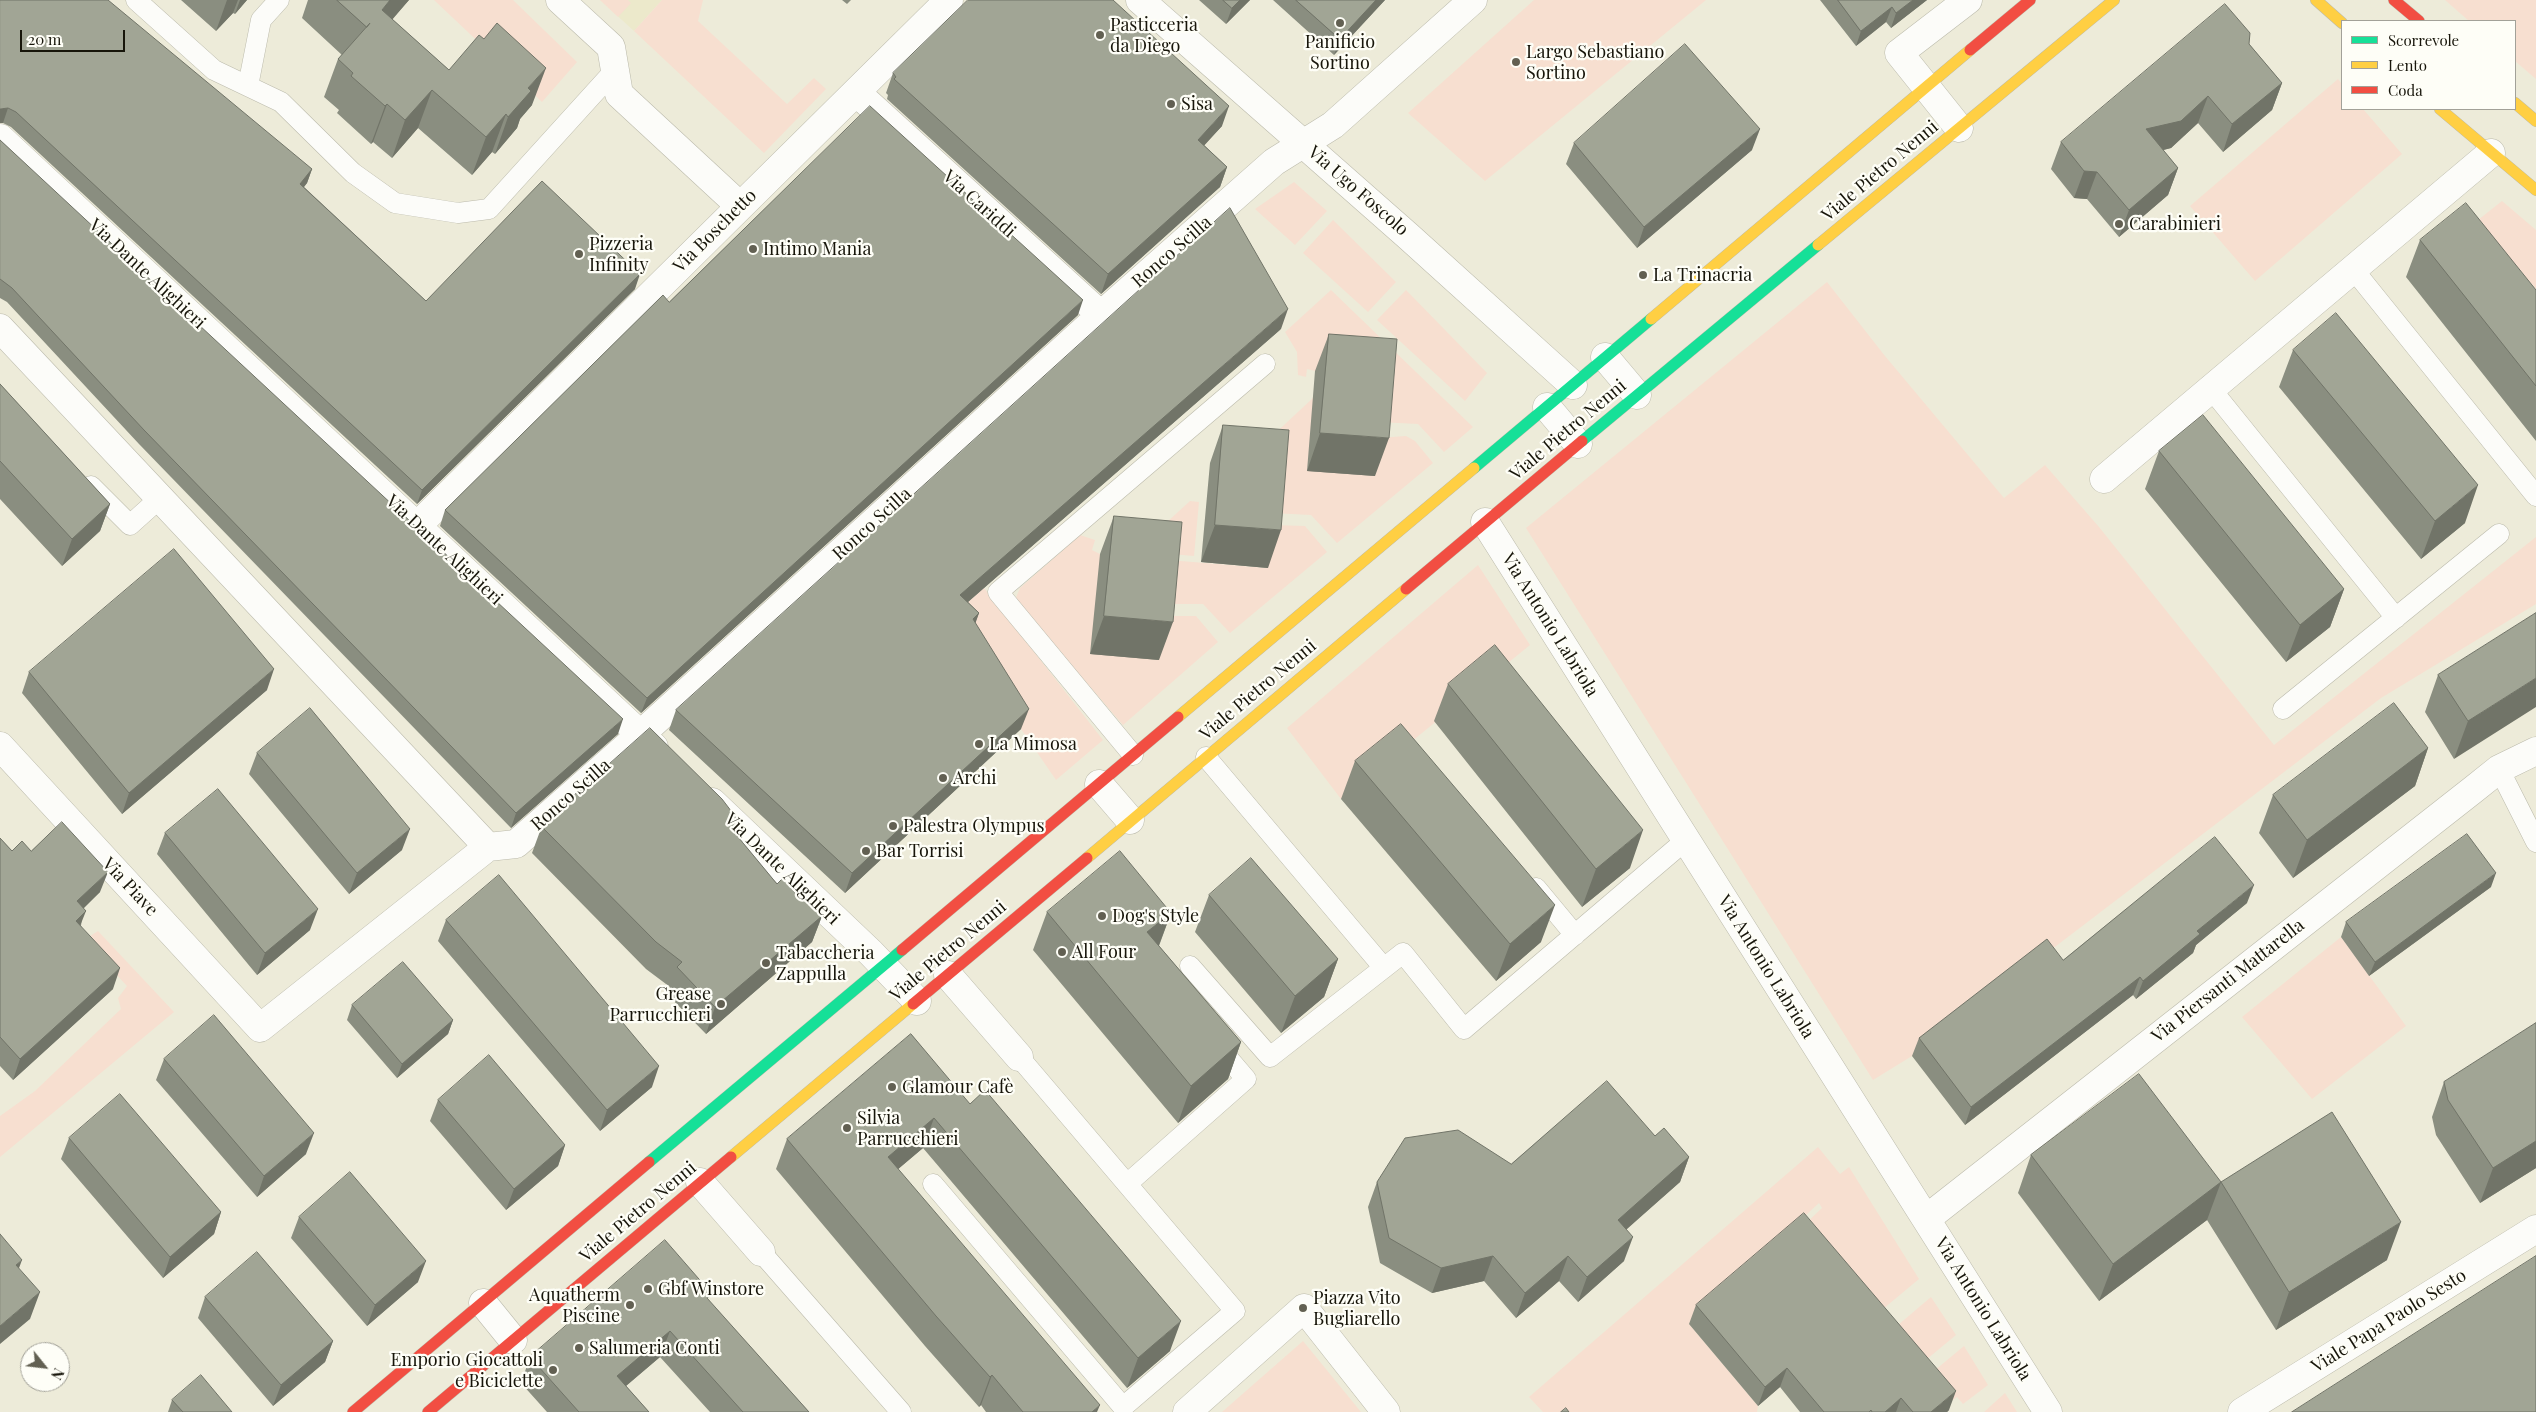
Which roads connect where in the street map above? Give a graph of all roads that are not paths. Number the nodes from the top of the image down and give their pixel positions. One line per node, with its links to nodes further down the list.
1 (136, 0): 15 (lane)
2 (278, 0): 15 (lane)
3 (560, 0): 14 (street)
4 (949, 0): 17 (street, Via Boschetto)
5 (1140, 0): 23 (street, Via Ugo Foscolo)
6 (1473, 0): 23 (street, Ronco Scilla)
7 (1968, 0): 16 (street)
8 (2030, 0): 16 (street, Viale Pietro Nenni)
9 (2114, 0): 21 (street, Viale Pietro Nenni)
10 (2316, 0): 13 (street)
11 (2394, 0): 12 (street)
12 (2418, 20)
13 (2341, 22)
14 (615, 70): 15 (lane); 26 (street)
15 (248, 86)
16 (1926, 88): 21 (street); 30 (street, Viale Pietro Nenni)
17 (857, 93): 26 (street, Via Boschetto); 28 (street, Via Cariddi)
18 (2516, 104): 20 (street)
19 (2441, 110): 24 (street)
20 (2536, 121)
21 (1959, 128): 34 (street, Viale Pietro Nenni)
22 (0, 138): 42 (street, Via Dante Alighieri)
23 (1304, 144): 28 (street, Ronco Scilla); 32 (street, Via Ugo Foscolo)
24 (2492, 153): 25 (street); 27 (street)
25 (2536, 190)
26 (740, 206): 42 (street, Via Boschetto)
27 (2353, 270): 33 (street); 39 (lane)
28 (1101, 315): 46 (street, Ronco Scilla)
29 (0, 328): 40 (street)
30 (1606, 357): 32 (street, Viale Pietro Nenni); 34 (street)
31 (1265, 364): 49 (lane)
32 (1573, 385): 35 (street, Viale Pietro Nenni)
33 (2211, 389): 38 (street); 44 (lane)
34 (1636, 395): 36 (street, Viale Pietro Nenni)
35 (1547, 407): 36 (street); 49 (street, Viale Pietro Nenni)
36 (1578, 444): 41 (street, Viale Pietro Nenni)
37 (75, 471): 40 (lane)
38 (2104, 479)
39 (2536, 496)
40 (160, 498): 58 (street)
41 (1485, 522): 50 (street, Viale Pietro Nenni); 56 (street, Via Antonio Labriola)
42 (418, 525): 46 (street, Via Dante Alighieri)
43 (2499, 534): 44 (lane)
44 (2396, 618): 45 (lane)
45 (2283, 709)
46 (641, 734): 51 (street, Via Dante Alighieri); 58 (street, Ronco Scilla)
47 (0, 746): 58 (street, Via Piave)
48 (2536, 751): 52 (street, Via Piersanti Mattarella)
49 (1133, 755): 54 (street, Viale Pietro Nenni)
50 (1206, 757): 55 (street, Viale Pietro Nenni); 63 (lane)
51 (669, 762)
52 (2500, 769): 57 (lane); 71 (street, Via Piersanti Mattarella)
53 (690, 782): 61 (street, Via Dante Alighieri)
54 (1099, 784): 55 (street); 61 (street, Viale Pietro Nenni)
55 (1130, 820): 64 (street, Viale Pietro Nenni)
56 (1686, 840): 60 (lane); 71 (street, Via Antonio Labriola)
57 (2536, 842)
58 (488, 847)
59 (1526, 876): 60 (lane)
60 (1575, 935): 63 (lane)
61 (883, 966): 65 (street, Via Dante Alighieri); 74 (street, Viale Pietro Nenni)
62 (1190, 966): 63 (lane)
63 (1384, 968)
64 (948, 975): 65 (street, Viale Pietro Nenni); 67 (street)
65 (917, 1001): 68 (street, Viale Pietro Nenni)
66 (1204, 1029): 70 (lane)
67 (1019, 1057): 70 (lane)
68 (700, 1182): 73 (street); 75 (street, Viale Pietro Nenni)
69 (933, 1184): 70 (lane)
70 (1127, 1184)
71 (1926, 1220): 81 (street, Via Antonio Labriola)
72 (2536, 1229): 82 (street, Viale Papa Paolo Sesto)
73 (761, 1252): 78 (lane)
74 (483, 1303): 75 (street); 76 (street, Viale Pietro Nenni)
75 (513, 1340): 77 (street, Viale Pietro Nenni)
76 (353, 1412)
77 (428, 1412)
78 (901, 1412)
79 (1187, 1412): 80 (street)
80 (1386, 1412)
81 (2048, 1412)
82 (2242, 1412)

